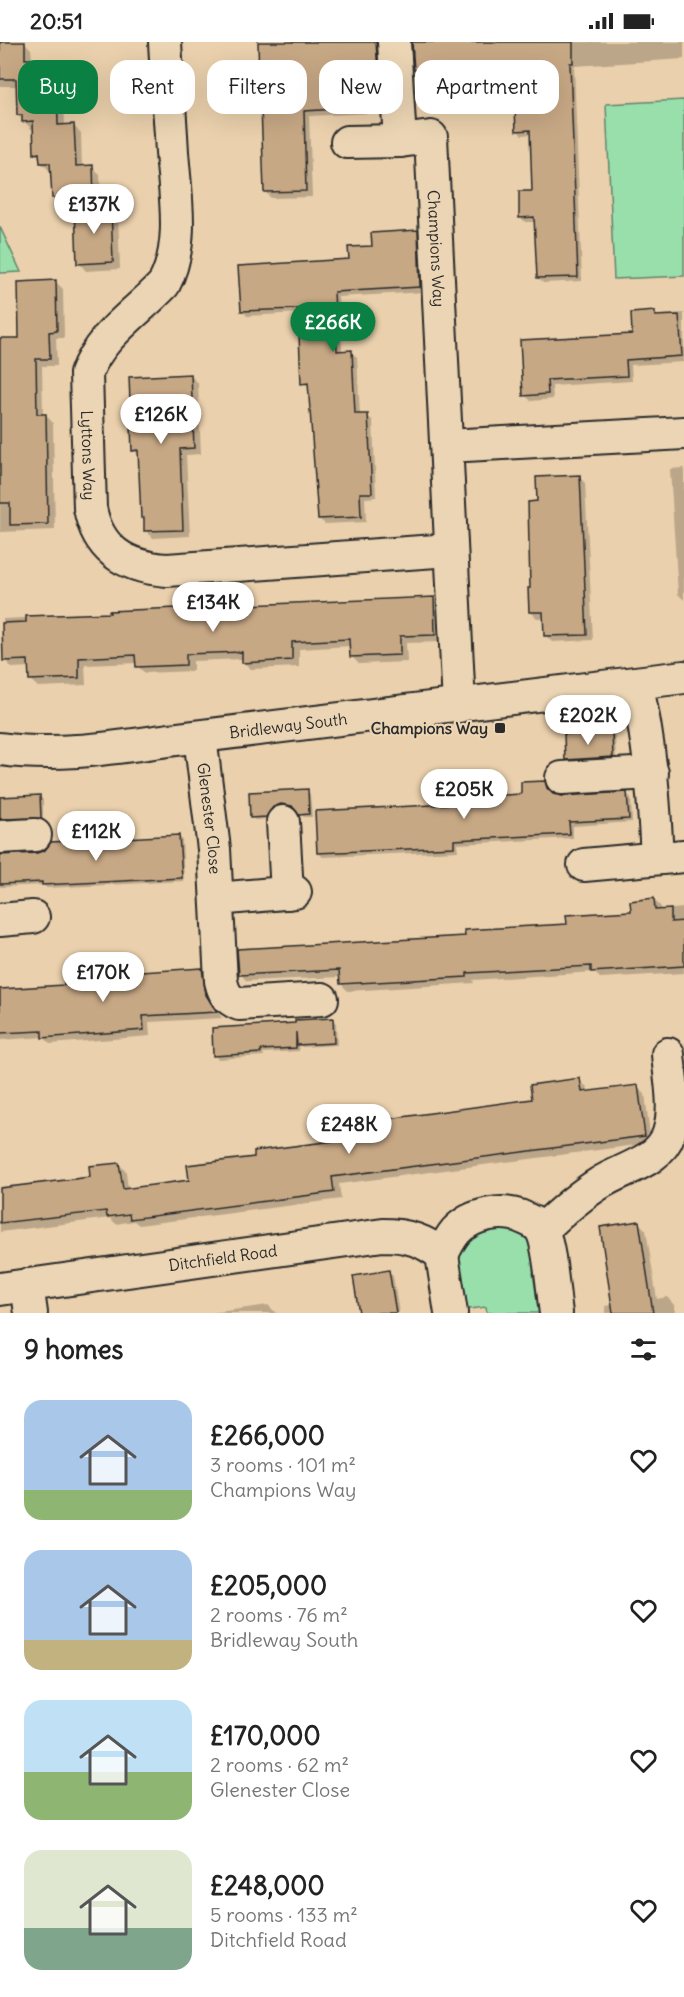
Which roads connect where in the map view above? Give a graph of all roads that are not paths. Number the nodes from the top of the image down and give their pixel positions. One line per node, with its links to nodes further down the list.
1 (165, 42): 7 (street, Lyttons Way)
2 (394, 42): 3 (street)
3 (400, 141): 4 (street, Champions Way); 6 (street, Champions Way)
4 (347, 142)
5 (684, 432): 6 (street)
6 (447, 446): 7 (street, Champions Way)
7 (450, 550): 10 (street, Champions Way)
8 (684, 678): 9 (street, Bridleway South)
9 (636, 684): 10 (street, Bridleway South); 13 (street)
10 (459, 706): 11 (street, Bridleway South)
11 (200, 737): 12 (street, Bridleway South); 20 (street, Glenester Close)
12 (0, 749)
13 (652, 773): 14 (street); 18 (street)
14 (562, 778)
15 (283, 822): 20 (street)
16 (35, 835): 17 (street)
17 (0, 837)
18 (670, 857): 19 (street)
19 (584, 865)
20 (217, 900): 23 (street, Glenester Close)
21 (33, 917): 22 (street)
22 (0, 920)
23 (322, 999)
24 (668, 1054): 25 (street)
25 (542, 1230): 26 (street); 29 (street)
26 (442, 1255): 27 (street, Ditchfield Road); 28 (street)
27 (20, 1296)
28 (452, 1313)
29 (556, 1313)

